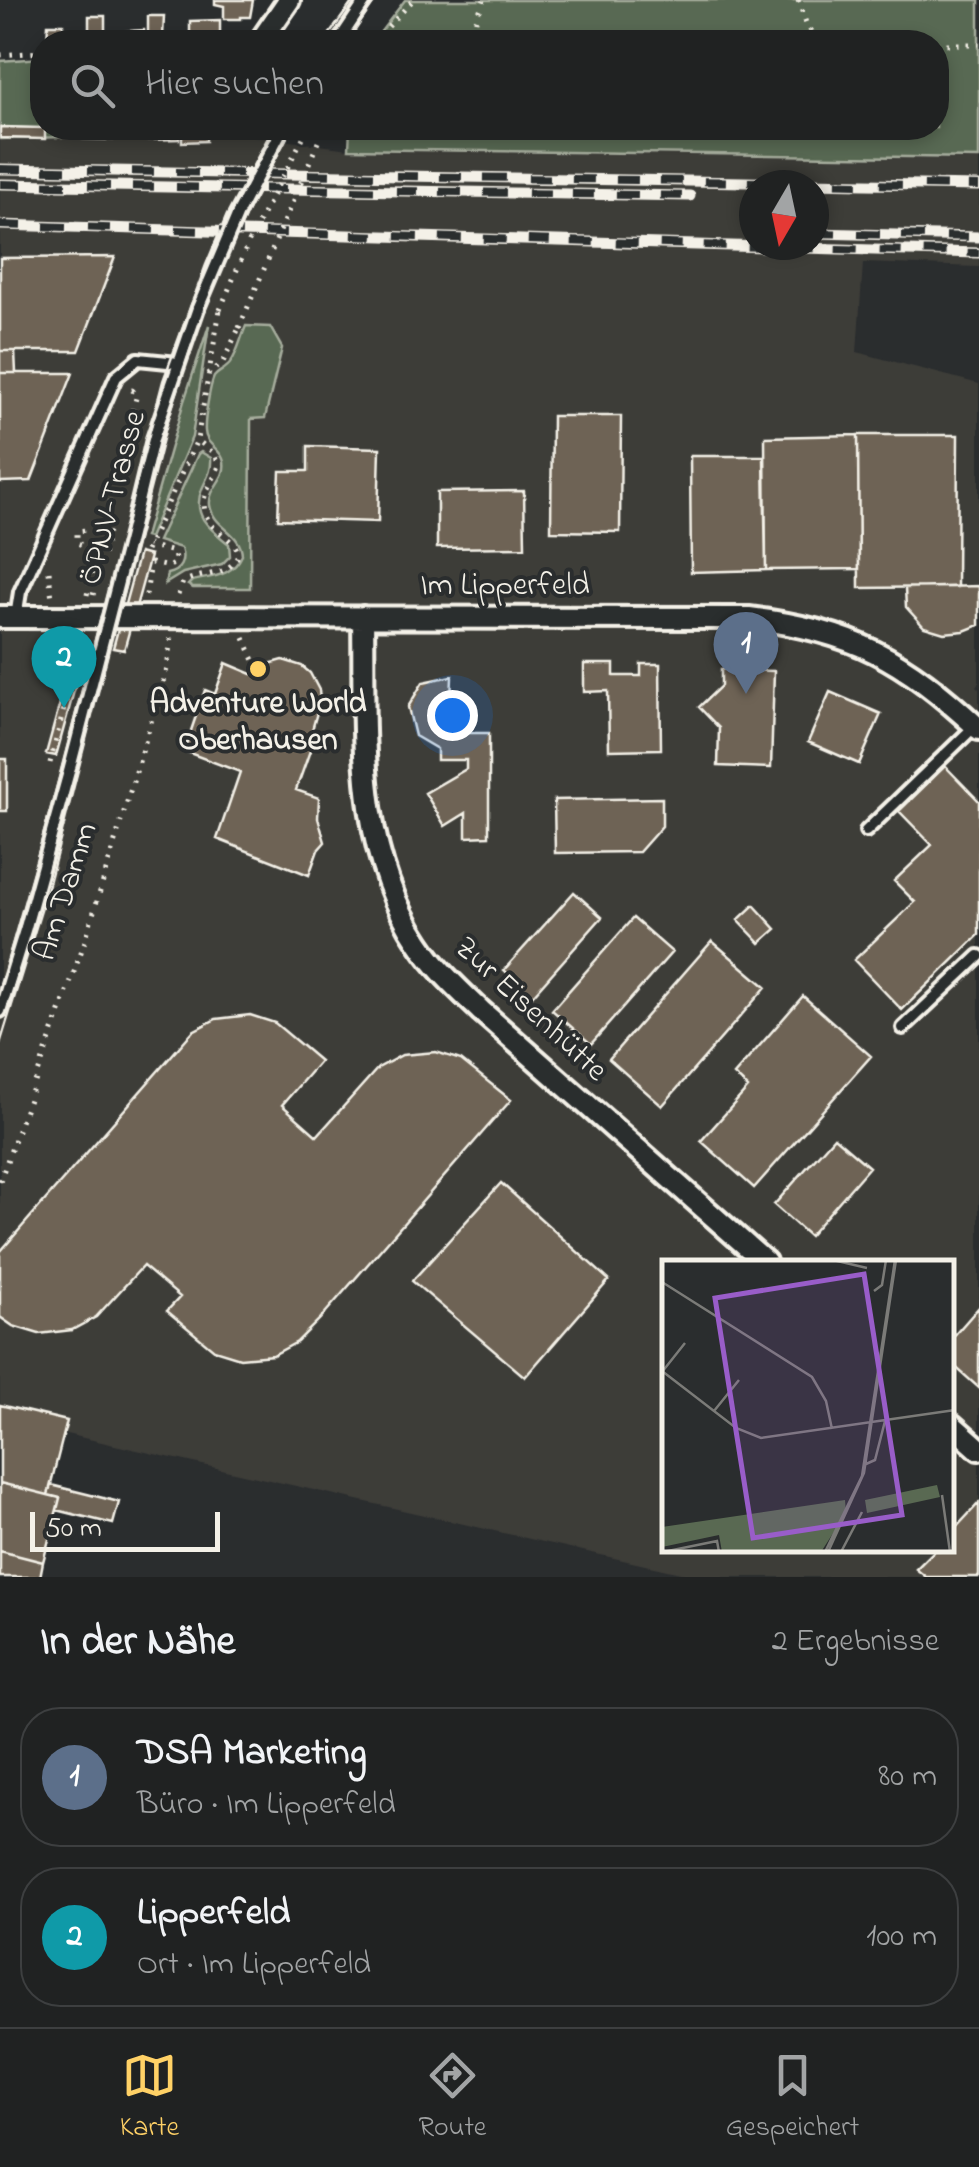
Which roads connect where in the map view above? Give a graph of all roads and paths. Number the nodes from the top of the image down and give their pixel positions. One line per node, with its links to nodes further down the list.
1 (289, 0): 6 (street)
2 (366, 0): 7 (lane)
3 (412, 0): 8 (path)
4 (484, 0): 9 (path)
5 (798, 0): 10 (path)
6 (268, 30)
7 (346, 30)
8 (385, 30)
9 (475, 30)
10 (810, 30)
11 (949, 44): 12 (path)
12 (979, 44)
13 (30, 53): 14 (path)
14 (0, 54)
15 (277, 140): 18 (lane, ÖPNV-Trasse, bridge)
16 (302, 140): 19 (path, bridge)
17 (319, 140): 19 (path, bridge)
18 (178, 363): 25 (lane); 36 (lane, ÖPNV-Trasse, bridge)
19 (207, 374): 21 (path)
20 (122, 394): 22 (path)
21 (198, 440): 27 (path); 28 (path, Am Damm)
22 (108, 535): 30 (path); 30 (path)
23 (50, 563): 26 (path)
24 (363, 616): 29 (street, Im Lipperfeld); 32 (street, Im Lipperfeld); 39 (street, Zur Eisenhütte)
25 (8, 617): 26 (street, Im Lipperfeld)
26 (52, 617): 30 (street, Im Lipperfeld)
27 (142, 617): 28 (street, Im Lipperfeld); 30 (street, Im Lipperfeld)
28 (174, 618): 29 (street, Im Lipperfeld); 38 (path, Am Damm)
29 (234, 618): 31 (path)
30 (85, 619): 33 (path)
31 (258, 669)
32 (977, 728): 34 (lane)
33 (50, 763)
34 (866, 831)
35 (979, 956): 37 (lane)
36 (0, 1011)
37 (902, 1028)
38 (0, 1180)
39 (763, 1260)
40 (954, 1427): 41 (street)
41 (979, 1449)

